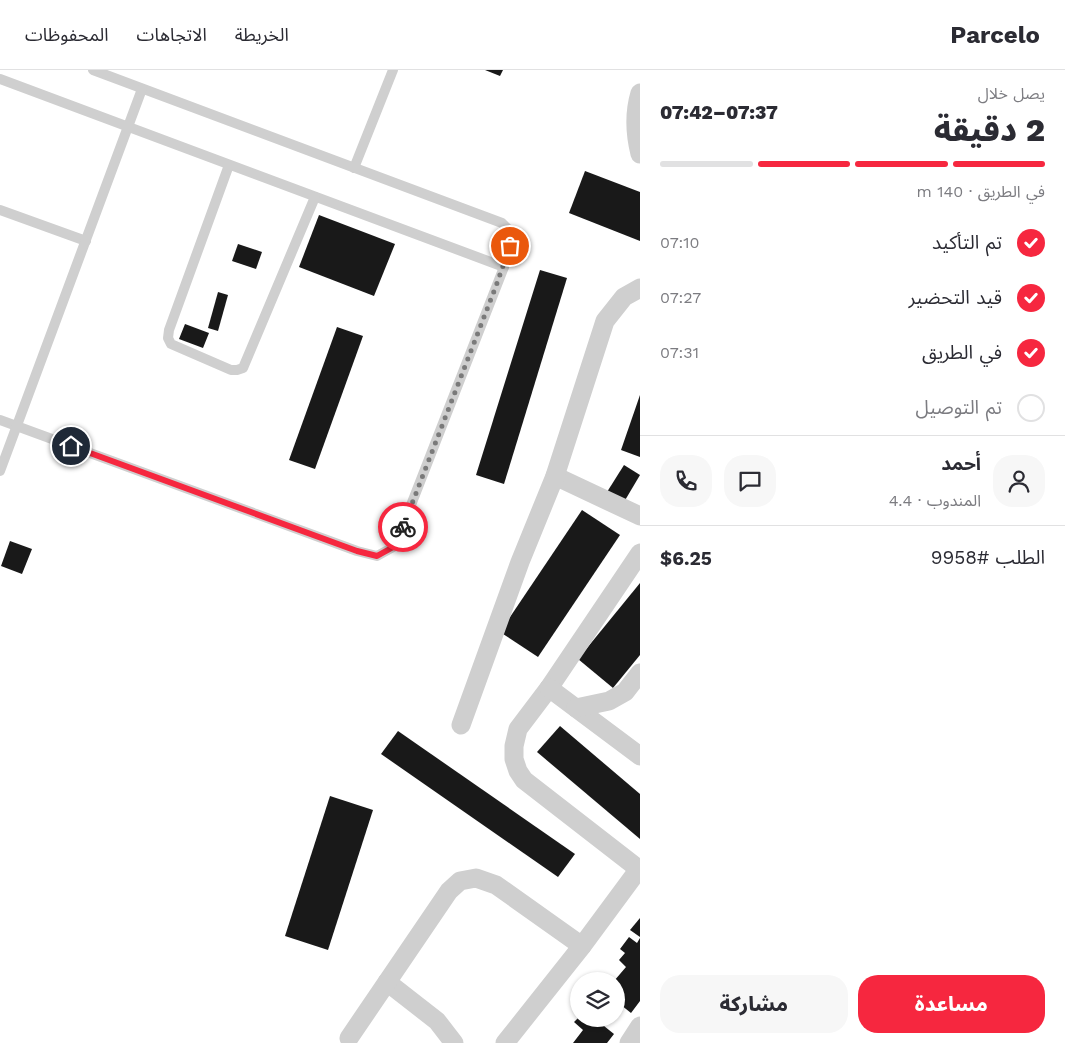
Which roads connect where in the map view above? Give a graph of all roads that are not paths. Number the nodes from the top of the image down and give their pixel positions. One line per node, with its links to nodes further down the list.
1 (93, 70): 4 (lane)
2 (393, 70): 9 (lane)
3 (0, 79): 6 (lane)
4 (142, 88): 6 (lane); 9 (lane)
5 (640, 93): 7 (street)
6 (128, 127): 8 (lane); 12 (lane)
7 (640, 154)
8 (229, 165): 10 (lane); 10 (lane)
9 (354, 168): 13 (lane)
10 (315, 197): 13 (lane)
11 (0, 210): 12 (lane)
12 (86, 241): 16 (lane)
13 (504, 267): 16 (lane)
14 (640, 288): 18 (street)
15 (0, 420): 16 (lane)
16 (17, 426): 17 (lane)
17 (0, 471)
18 (555, 476): 19 (street); 24 (street)
19 (640, 516)
20 (640, 553): 22 (street)
21 (640, 673): 23 (street)
22 (550, 688): 23 (street); 26 (street)
23 (576, 708): 25 (street)
24 (461, 725)
25 (640, 756)
26 (640, 869): 27 (street)
27 (582, 946): 28 (street); 32 (street)
28 (387, 982): 30 (street); 31 (street)
29 (640, 1026): 33 (street)
30 (349, 1038)
31 (454, 1043)
32 (506, 1043)
33 (629, 1043)

